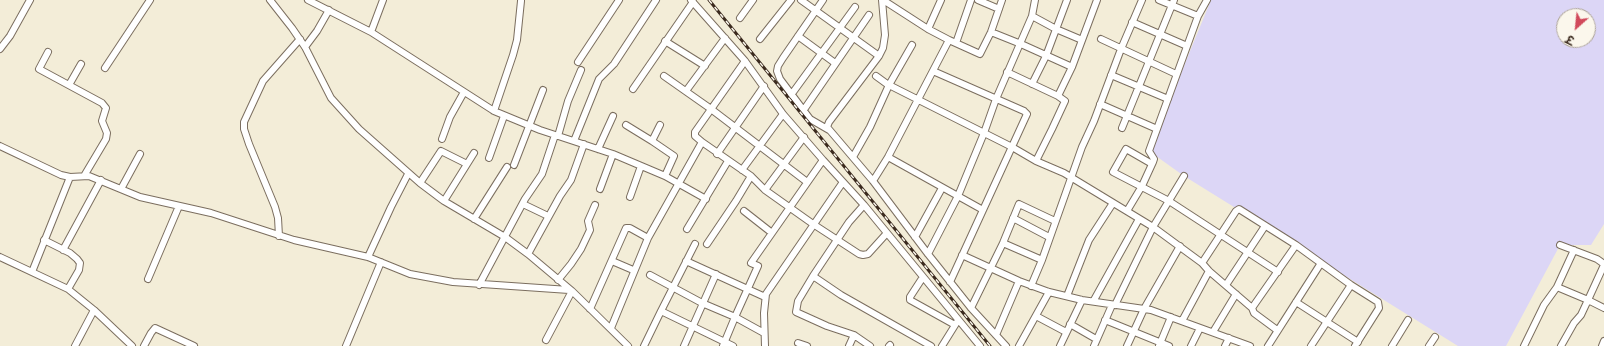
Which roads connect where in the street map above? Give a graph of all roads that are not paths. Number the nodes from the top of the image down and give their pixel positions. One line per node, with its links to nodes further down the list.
1 (150, 0): 68 (street)
2 (270, 0): 44 (street)
3 (308, 0): 28 (street)
4 (383, 0): 38 (street)
5 (619, 0): 63 (street)
6 (656, 0): 109 (street)
7 (753, 0): 33 (street)
8 (791, 0): 45 (street)
9 (800, 0): 29 (street)
10 (823, 0): 29 (street)
11 (882, 0): 36 (street); 59 (street)
12 (941, 0): 36 (street)
13 (971, 0): 50 (street)
14 (978, 0): 27 (street)
15 (1002, 0): 27 (street)
16 (1035, 0): 31 (street)
17 (1067, 0): 37 (street)
18 (1097, 0): 48 (street)
19 (1142, 0): 34 (street)
20 (1159, 0): 25 (street)
21 (1207, 0): 32 (street)
22 (29, 1): 55 (street)
23 (521, 1): 92 (street)
24 (692, 1): 42 (street); 49 (street)
25 (1172, 3): 32 (street); 40 (street)
26 (855, 7): 35 (street)
27 (999, 9): 39 (street)
28 (329, 10): 38 (street); 54 (street)
29 (816, 11): 35 (street); 41 (street)
30 (869, 15): 43 (street)
31 (1032, 16): 37 (street); 51 (street)
32 (1198, 16): 53 (street)
33 (740, 18)
34 (1132, 22): 40 (street); 56 (street)
35 (839, 28): 43 (street); 58 (street)
36 (928, 29): 47 (street)
37 (1056, 30): 48 (street); 60 (street)
38 (371, 32): 84 (street)
39 (991, 32): 50 (street); 51 (street)
40 (1159, 34): 53 (street); 62 (street)
41 (798, 36): 58 (street); 85 (street)
42 (725, 38): 61 (street); 66 (street)
43 (853, 38): 59 (street); 64 (street)
44 (300, 39): 54 (street); 178 (street)
45 (760, 39)
46 (1101, 39): 56 (street)
47 (949, 40): 50 (street); 70 (street)
48 (1082, 40): 67 (street)
49 (665, 41): 66 (street); 81 (street)
50 (956, 43)
51 (1021, 44): 60 (street); 71 (street)
52 (912, 45): 78 (street)
53 (1187, 46): 72 (street)
54 (305, 47): 134 (street)
55 (0, 49)
56 (1121, 49): 62 (street); 73 (street)
57 (48, 52): 77 (street)
58 (822, 53): 64 (street); 85 (street)
59 (879, 56): 104 (street)
60 (1046, 56): 67 (street); 76 (street)
61 (746, 61): 79 (street); 91 (street)
62 (1148, 61): 72 (street); 80 (street)
63 (578, 62)
64 (835, 63): 93 (street)
65 (81, 64): 77 (street)
66 (705, 66): 83 (street)
67 (1072, 67): 86 (street)
68 (105, 68)
69 (581, 70): 106 (street)
70 (933, 71): 87 (street); 89 (street)
71 (1007, 72): 76 (street); 87 (street)
72 (1176, 74): 88 (street)
73 (1111, 75): 80 (street); 90 (street)
74 (664, 76): 83 (street)
75 (876, 76): 78 (street)
76 (1032, 84): 86 (street)
77 (69, 85): 135 (street)
78 (889, 85): 89 (street); 121 (street)
79 (764, 86): 94 (street); 101 (street)
80 (1138, 87): 88 (street); 97 (street)
81 (633, 89)
82 (543, 90): 99 (street)
83 (686, 91): 91 (street)
84 (464, 92): 92 (street); 108 (street)
85 (791, 95): 93 (street)
86 (1058, 96): 126 (street)
87 (996, 99): 105 (street); 115 (street)
88 (1168, 99): 103 (street)
89 (918, 100): 105 (street); 122 (street)
90 (1100, 104): 97 (street); 140 (street)
91 (712, 109): 101 (street); 111 (street)
92 (494, 111): 95 (street)
93 (803, 111): 104 (street)
94 (784, 114): 107 (street); 114 (street)
95 (504, 116): 99 (street); 123 (street)
96 (613, 116): 116 (street)
97 (1127, 116): 102 (street); 103 (street)
98 (660, 124): 110 (street)
99 (529, 125): 106 (street); 130 (street)
100 (626, 125): 110 (street)
101 (735, 127): 114 (street); 120 (street)
102 (1122, 128)
103 (1157, 129): 129 (street)
104 (829, 130): 121 (street)
105 (984, 133): 115 (street); 152 (street)
106 (556, 135): 109 (street); 158 (street)
107 (804, 137): 124 (street); 128 (street)
108 (442, 139)
109 (574, 141): 112 (street)
110 (652, 141): 136 (street)
111 (702, 142): 120 (street); 146 (street)
112 (584, 144): 116 (street); 166 (street)
113 (0, 146): 139 (street)
114 (760, 146): 128 (street); 133 (street)
115 (1012, 147): 126 (street); 163 (street)
116 (598, 149): 119 (street)
117 (474, 153): 127 (street)
118 (140, 154): 149 (street)
119 (613, 154): 131 (street); 150 (street)
120 (717, 154): 125 (street)
121 (854, 157): 142 (street)
122 (888, 157): 142 (street); 148 (street)
123 (489, 158)
124 (822, 160): 143 (street); 144 (street)
125 (728, 161): 133 (street); 154 (street)
126 (1036, 162): 140 (street)
127 (467, 164): 145 (street); 155 (street)
128 (784, 164): 143 (street); 151 (street)
129 (1152, 164): 147 (street); 147 (street)
130 (514, 165)
131 (641, 166): 136 (street); 153 (street)
132 (507, 167): 167 (street)
133 (742, 170): 137 (street)
134 (408, 174): 145 (street); 198 (street)
135 (84, 176): 139 (street); 141 (street)
136 (665, 176): 146 (street)
137 (751, 176): 151 (street); 187 (street)
138 (1184, 176): 156 (street)
139 (70, 177): 183 (street)
140 (1071, 178): 157 (street); 170 (street)
141 (101, 180): 149 (street); 191 (street)
142 (873, 181): 180 (street)
143 (807, 182): 162 (street)
144 (843, 182): 160 (street); 171 (street)
145 (420, 183): 155 (street)
146 (679, 184): 154 (street); 182 (street)
147 (1142, 186): 156 (street); 165 (street)
148 (942, 188): 152 (street); 180 (street)
149 (121, 189): 161 (street)
150 (600, 189)
151 (766, 190): 162 (street)
152 (958, 196): 163 (street); 195 (street)
153 (630, 197)
154 (706, 199): 174 (street)
155 (444, 201): 167 (street)
156 (1169, 201): 173 (street); 177 (street)
157 (1113, 203): 165 (street); 230 (street)
158 (523, 204): 166 (street); 179 (street)
159 (595, 205): 216 (street)
160 (864, 205): 176 (street); 184 (street)
161 (178, 206): 178 (street); 215 (street)
162 (790, 207): 171 (street); 175 (street)
163 (983, 210): 196 (street)
164 (744, 211): 175 (street)
165 (1126, 211): 169 (street)
166 (548, 216): 194 (street)
167 (474, 218): 179 (street)
168 (1013, 218): 170 (street); 181 (street); 185 (street)
169 (1139, 219): 173 (street); 233 (street)
170 (1055, 221): 181 (street)
171 (813, 224): 184 (street); 231 (street)
172 (1265, 226): 177 (street); 188 (street); 193 (street)
173 (1153, 227): 190 (street); 237 (street)
174 (687, 228)
175 (772, 233): 225 (street)
176 (887, 233): 184 (street); 214 (street)
177 (1221, 234): 193 (street); 203 (street)
178 (279, 236): 198 (street)
179 (505, 236): 194 (street); 219 (street)
180 (915, 237): 195 (street)
181 (1049, 237): 200 (street)
182 (648, 238): 201 (street); 207 (street)
183 (44, 240): 191 (street); 209 (street)
184 (837, 240): 213 (street)
185 (1003, 243): 200 (street); 206 (street)
186 (695, 244): 199 (street)
187 (707, 244)
188 (1296, 245): 204 (street); 210 (street)
189 (1560, 245): 192 (street)
190 (1180, 246): 203 (street); 242 (street)
191 (63, 250): 226 (street)
192 (1574, 250): 205 (street); 223 (street)
193 (1248, 252): 210 (street); 220 (street)
194 (528, 254): 216 (street)
195 (928, 254): 218 (street)
196 (962, 255): 206 (street); 218 (street)
197 (0, 257): 209 (street)
198 (368, 258): 202 (street)
199 (686, 260): 211 (street); 224 (street)
200 (1042, 260): 222 (street)
201 (612, 261): 207 (street); 238 (street)
202 (381, 262): 219 (street); 277 (street)
203 (1202, 263): 208 (street)
204 (1321, 264): 221 (street); 235 (street)
205 (1604, 265): 234 (street)
206 (990, 268): 217 (street); 239 (street)
207 (633, 270): 255 (street)
208 (1209, 271): 220 (street); 250 (street)
209 (32, 272): 226 (street)
210 (1278, 272): 240 (street)
211 (716, 274): 225 (street); 236 (street)
212 (650, 275): 224 (street)
213 (813, 276): 262 (street); 286 (street)
214 (923, 277): 251 (street); 251 (street)
215 (148, 279)
216 (558, 280): 227 (street)
217 (1019, 281): 222 (street); 263 (street)
218 (950, 282): 239 (street)
219 (479, 285): 227 (street)
220 (1226, 285): 229 (street)
221 (1351, 285): 252 (street); 272 (street)
222 (1031, 286): 228 (street)
223 (1557, 287): 234 (street); 302 (street)
224 (674, 288): 236 (street); 244 (street)
225 (748, 288): 231 (street); 246 (street)
226 (68, 289): 243 (street)
227 (571, 291): 238 (street); 267 (street)
228 (1049, 292): 230 (street); 245 (street)
229 (1236, 294): 240 (street); 260 (street)
230 (1067, 296): 232 (street)
231 (765, 297): 261 (street)
232 (1082, 300): 233 (street); 253 (street)
233 (1094, 300): 237 (street)
234 (1588, 300): 241 (street); 303 (street)
235 (1296, 302): 252 (street); 257 (street)
236 (704, 303): 246 (street); 254 (street)
237 (1114, 305): 242 (street); 248 (street)
238 (590, 308): 255 (street)
239 (971, 308): 263 (street)
240 (1252, 308): 257 (street)
241 (1604, 308)
242 (1144, 309): 247 (street); 259 (street)
243 (94, 310): 274 (street); 275 (street)
244 (661, 311): 254 (street); 279 (street)
245 (1036, 316): 258 (street); 290 (street)
246 (735, 317): 261 (street); 270 (street)
247 (1171, 317): 250 (street); 271 (street)
248 (1105, 320): 259 (street); 266 (street)
249 (1408, 320): 300 (street)
250 (1182, 321): 256 (street)
251 (956, 322): 287 (street); 288 (street)
252 (1327, 322): 272 (street); 299 (street)
253 (1070, 324): 258 (street); 266 (street)
254 (692, 325): 270 (street); 280 (street)
255 (611, 328): 278 (street)
256 (1200, 328): 260 (street); 295 (street)
257 (1277, 330): 298 (street)
258 (1066, 332): 291 (street)
259 (1132, 332): 271 (street); 293 (street)
260 (1213, 332): 265 (street)
261 (764, 333): 282 (street)
262 (854, 335): 284 (street); 285 (street)
263 (996, 335): 289 (street)
264 (1435, 337): 301 (street)
265 (1229, 338): 296 (street); 297 (street)
266 (1096, 339): 292 (street)
267 (546, 340)
268 (1604, 341): 304 (street)
269 (798, 343): 283 (street)
270 (724, 344): 281 (street)
271 (1160, 344): 294 (street)
272 (1357, 344)
273 (190, 345): 276 (street)
274 (75, 346)
275 (132, 346)
276 (144, 346)
277 (346, 346)
278 (628, 346)
279 (644, 346)
280 (684, 346)
281 (733, 346)
282 (765, 346)
283 (807, 346)
284 (849, 346)
285 (870, 346)
286 (931, 346)
287 (942, 346)
288 (980, 346)
289 (1006, 346)
290 (1019, 346)
291 (1060, 346)
292 (1094, 346)
293 (1126, 346)
294 (1169, 346)
295 (1191, 346)
296 (1225, 346)
297 (1250, 346)
298 (1268, 346)
299 (1311, 346)
300 (1392, 346)
301 (1429, 346)
302 (1524, 346)
303 (1561, 346)
304 (1602, 346)

